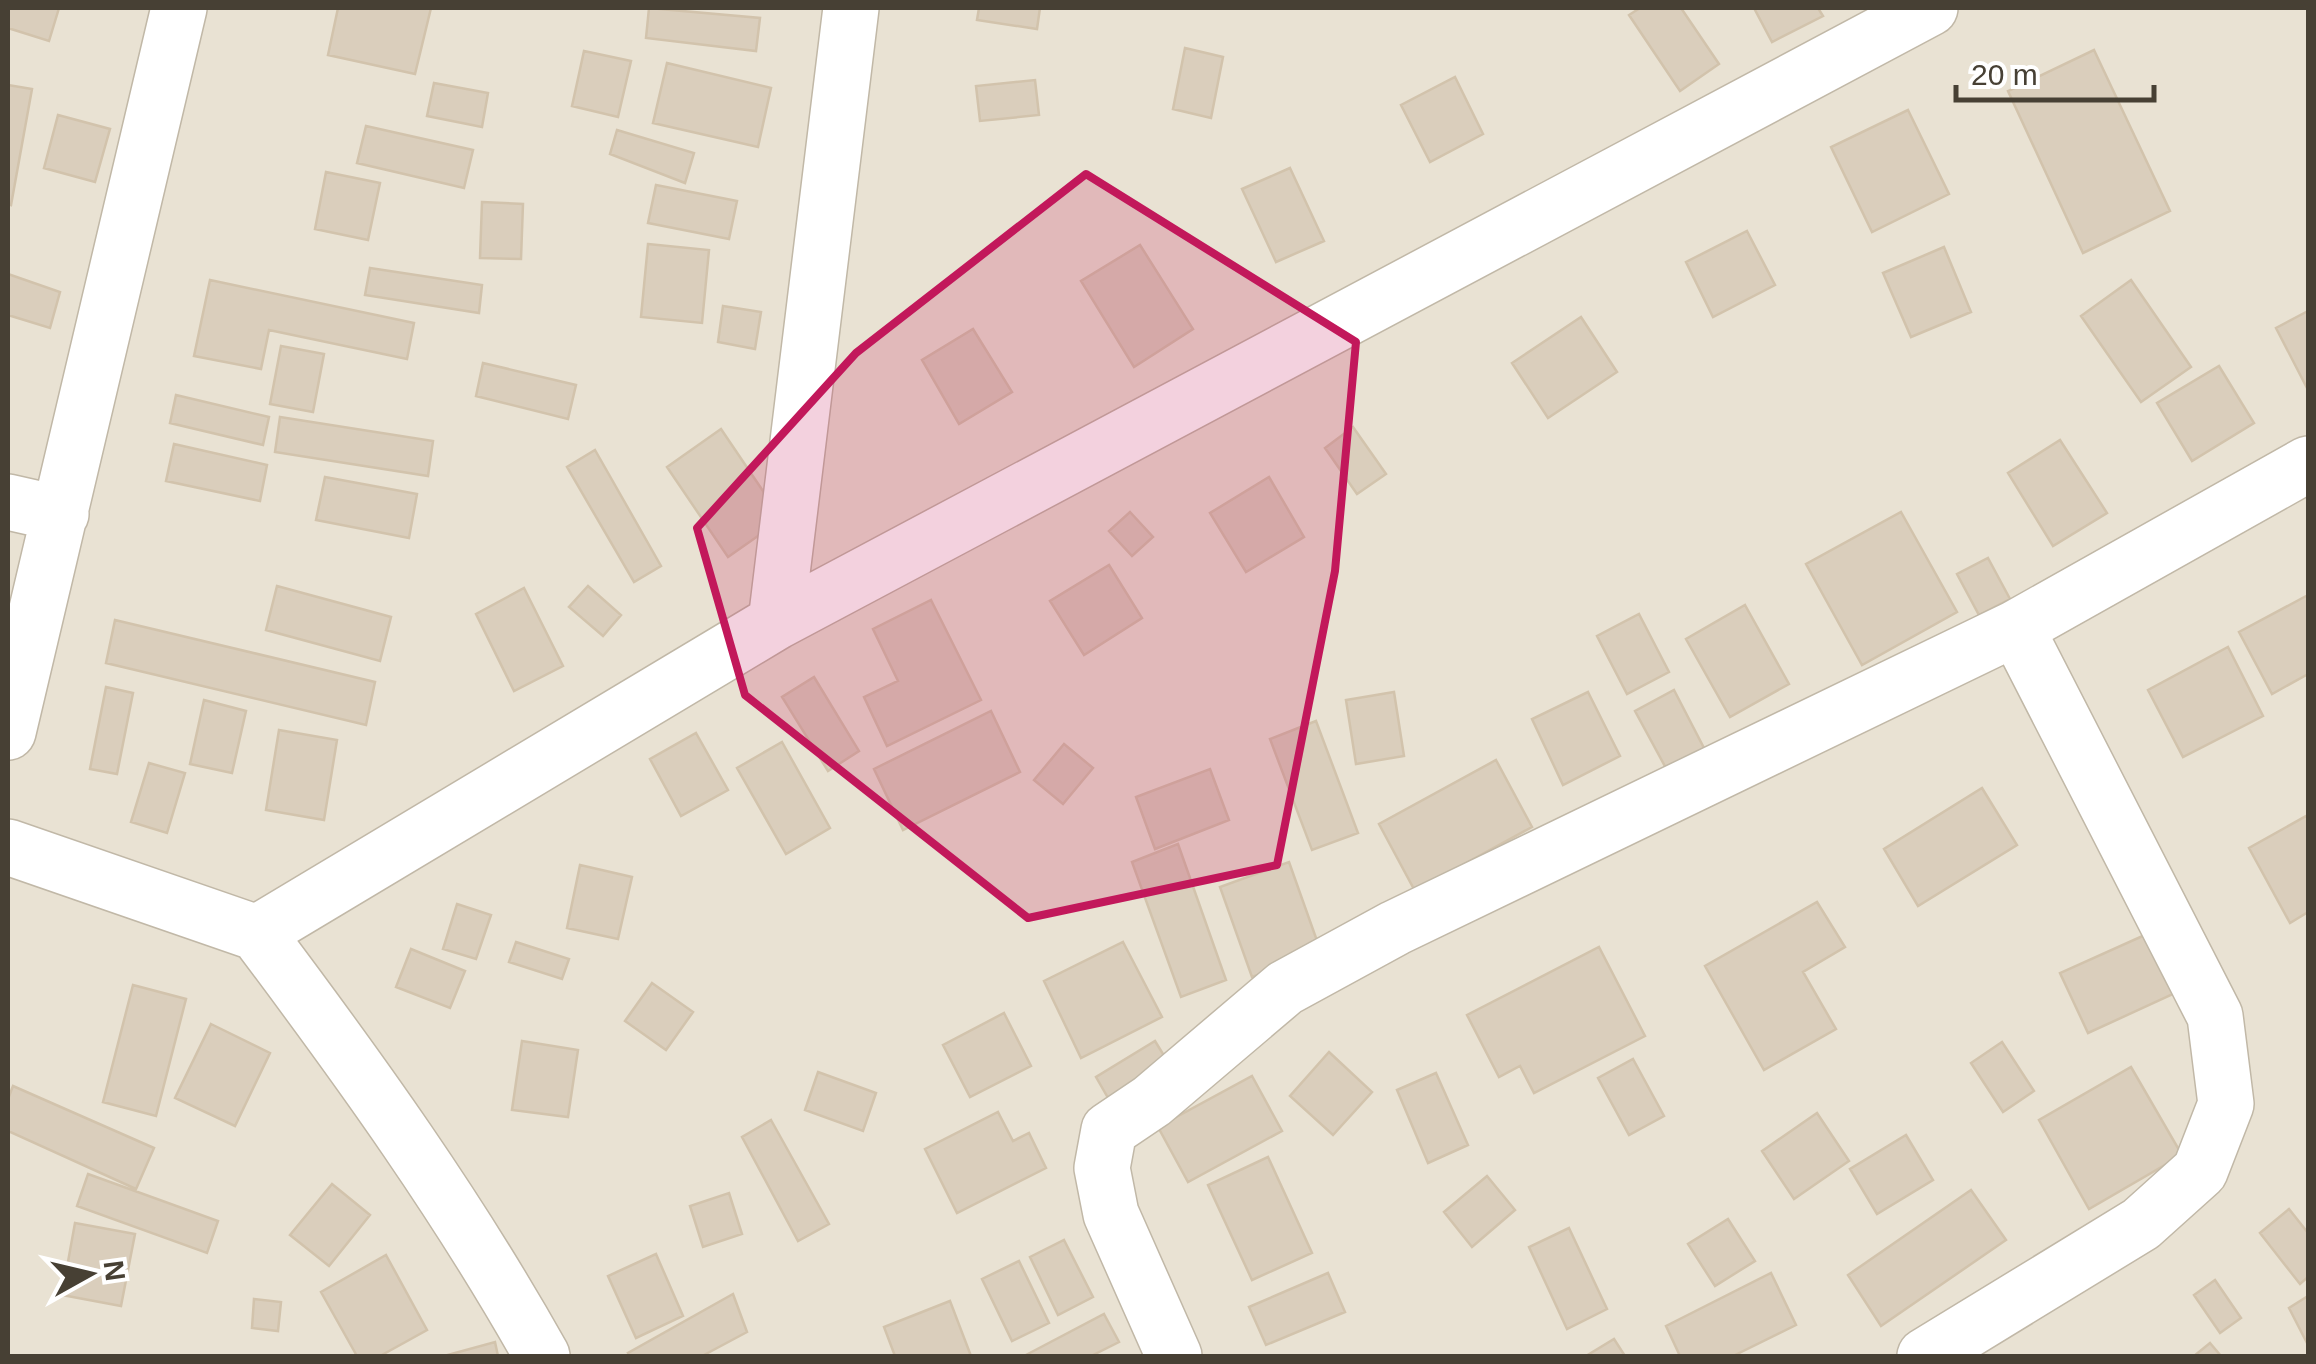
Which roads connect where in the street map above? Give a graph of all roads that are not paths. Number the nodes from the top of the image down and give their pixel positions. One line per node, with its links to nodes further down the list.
1 (179, 8): 6 (street)
2 (851, 8): 7 (street)
3 (1930, 8): 7 (street)
4 (2308, 464): 8 (street)
5 (8, 502): 6 (street)
6 (62, 514): 9 (street)
7 (776, 622): 11 (street)
8 (2016, 628): 13 (street); 14 (street)
9 (8, 732)
10 (8, 846): 11 (street)
11 (257, 933): 12 (street)
12 (542, 1356)
13 (1174, 1356)
14 (1925, 1356)

